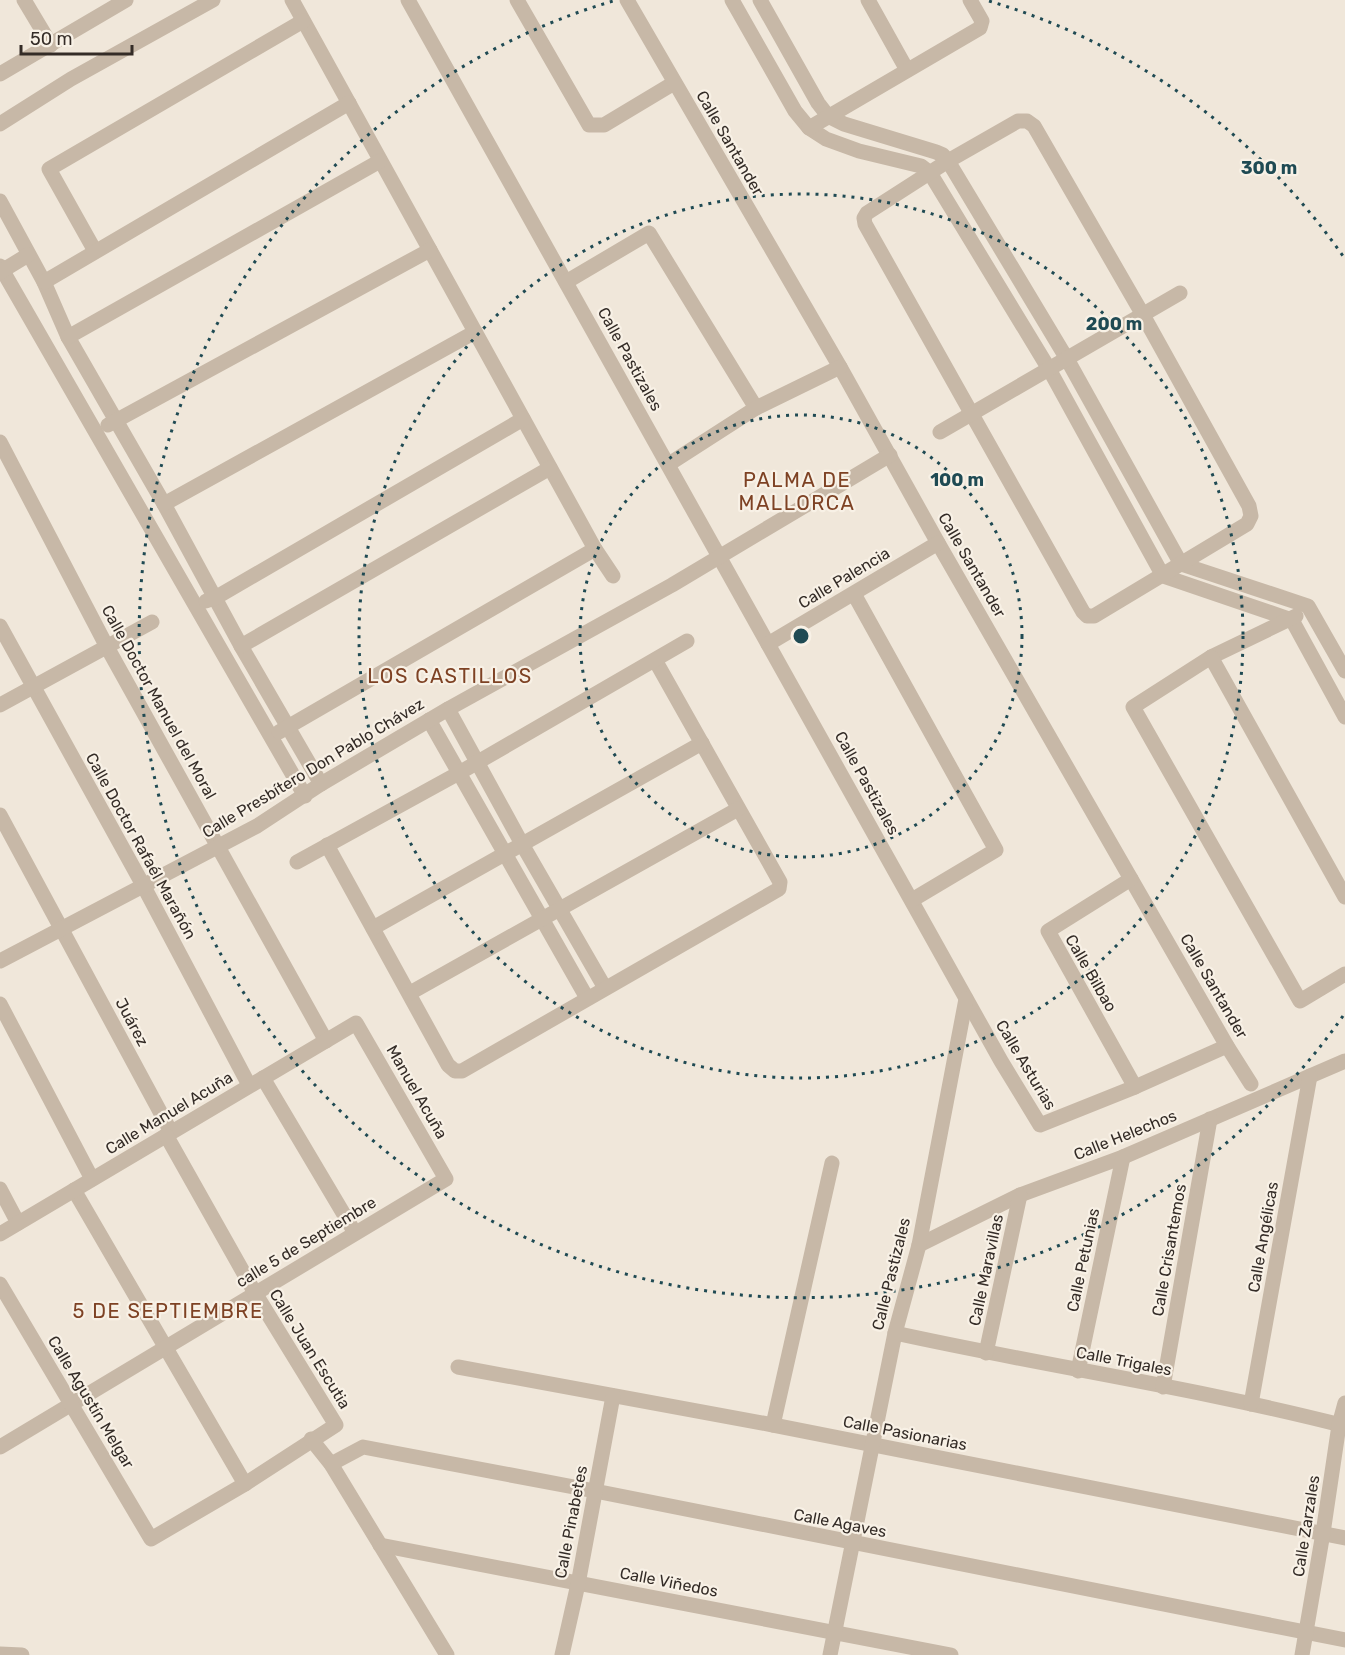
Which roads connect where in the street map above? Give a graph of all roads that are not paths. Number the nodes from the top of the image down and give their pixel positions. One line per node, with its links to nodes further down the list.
1 (24, 0): 13 (street)
2 (126, 0): 13 (street)
3 (213, 0): 19 (street)
4 (292, 0): 12 (street)
5 (408, 0): 30 (street, Calle Pastizales)
6 (517, 0): 16 (street)
7 (627, 0): 16 (street, Calle Santander)
8 (732, 0): 20 (street)
9 (760, 0): 18 (street)
10 (868, 0): 14 (street)
11 (970, 0): 14 (street)
12 (303, 21): 17 (street); 26 (street)
13 (51, 45): 15 (street)
14 (907, 70): 18 (street)
15 (0, 74)
16 (674, 82): 36 (street, Calle Santander)
17 (349, 103): 21 (street); 26 (street)
18 (828, 116): 20 (street); 22 (street)
19 (0, 124)
20 (809, 128): 23 (street)
21 (380, 161): 25 (street); 34 (street)
22 (948, 161): 23 (street); 32 (street); 35 (street)
23 (930, 173): 37 (street); 39 (street)
24 (0, 201): 27 (street)
25 (430, 250): 33 (street); 41 (street)
26 (95, 251): 29 (street)
27 (28, 255): 28 (street); 29 (street)
28 (1, 269): 42 (street)
29 (44, 282): 34 (street)
30 (566, 282): 38 (street); 46 (street, Calle Pastizales)
31 (1180, 293): 32 (street)
32 (1143, 315): 35 (street); 52 (street)
33 (475, 332): 40 (street); 48 (street)
34 (68, 337): 41 (street)
35 (1067, 359): 37 (street); 52 (street)
36 (840, 367): 38 (street); 45 (street, Calle Santander)
37 (1049, 369): 39 (street); 54 (street)
38 (756, 408): 46 (street)
39 (973, 414): 43 (street); 54 (street)
40 (523, 419): 47 (street); 56 (street)
41 (117, 421): 42 (street); 48 (street)
42 (97, 432): 57 (street)
43 (940, 432)
44 (0, 442): 65 (street, Calle Doctor Manuel del Moral)
45 (890, 455): 49 (street, Calle Santander); 51 (street, Calle Presbítero Don Pablo Chávez)
46 (669, 464): 51 (street, Calle Pastizales)
47 (550, 468): 50 (street); 64 (street)
48 (164, 504): 56 (street)
49 (938, 543): 55 (street, Calle Palencia); 88 (street, Calle Santander)
50 (596, 549): 53 (street); 74 (street)
51 (720, 557): 63 (street, Calle Pastizales); 71 (street, Calle Presbítero Don Pablo Chávez)
52 (1181, 564): 54 (street); 58 (street)
53 (613, 576)
54 (1163, 576): 59 (street)
55 (854, 594): 63 (street, Calle Palencia); 91 (street)
56 (215, 598): 57 (street); 64 (street)
57 (196, 605): 75 (street)
58 (1308, 606): 59 (street); 68 (street)
59 (1292, 620): 66 (street); 72 (street)
60 (152, 622): 65 (street)
61 (0, 626): 69 (street, Calle Doctor Rafaél Marañón)
62 (687, 641): 67 (street)
63 (768, 644): 91 (street, Calle Pastizales)
64 (241, 646): 74 (street)
65 (107, 647): 69 (street); 85 (street, Calle Doctor Manuel del Moral)
66 (1211, 657): 90 (street); 97 (street)
67 (655, 660): 76 (street); 77 (street)
68 (1345, 671)
69 (34, 687): 70 (street); 89 (street, Calle Doctor Rafaél Marañón)
70 (0, 705)
71 (448, 709): 73 (street, Calle Presbítero Don Pablo Chávez); 77 (street)
72 (1345, 717)
73 (429, 720): 78 (street); 79 (street, Calle Presbítero Don Pablo Chávez)
74 (288, 727): 75 (street); 79 (street)
75 (270, 735): 80 (street)
76 (702, 743): 81 (street); 83 (street)
77 (476, 763): 78 (street); 83 (street)
78 (459, 773): 84 (street); 86 (street)
79 (321, 784): 80 (street, Calle Presbítero Don Pablo Chávez)
80 (305, 796): 85 (street, Calle Presbítero Don Pablo Chávez)
81 (738, 809): 92 (street); 98 (street)
82 (0, 814): 95 (street, Juárez)
83 (522, 844): 86 (street); 92 (street)
84 (327, 845): 87 (street); 94 (street)
85 (218, 846): 89 (street, Calle Presbítero Don Pablo Chávez); 104 (street, Calle Doctor Manuel del Moral)
86 (504, 854): 93 (street); 94 (street)
87 (297, 862)
88 (1131, 879): 105 (street, Calle Santander); 111 (street, Calle Bilbao)
89 (143, 885): 95 (street, Calle Presbítero Don Pablo Chávez); 110 (street, Calle Doctor Rafaél Marañón)
90 (1345, 897)
91 (912, 900): 101 (street, Calle Pastizales)
92 (559, 910): 93 (street); 98 (street)
93 (542, 920): 99 (street); 100 (street)
94 (374, 928): 99 (street)
95 (62, 929): 96 (street, Calle Presbítero Don Pablo Chávez); 113 (street, Juárez)
96 (0, 961)
97 (1345, 974)
98 (605, 988): 100 (street)
99 (410, 993): 100 (street)
100 (587, 998)
101 (966, 999): 111 (street, Calle Asturias); 124 (street, Calle Pastizales)
102 (0, 1004): 116 (street)
103 (356, 1023): 104 (street, Calle Manuel Acuña); 117 (street, Manuel Acuña)
104 (326, 1041): 108 (street, Calle Manuel Acuña)
105 (1227, 1046): 109 (street, Calle Santander); 111 (street)
106 (1345, 1061): 107 (street, Calle Helechos)
107 (1310, 1076): 112 (street, Calle Helechos); 136 (street, Calle Angélicas)
108 (263, 1078): 110 (street, Calle Manuel Acuña); 122 (street)
109 (1251, 1084)
110 (249, 1085): 113 (street, Calle Manuel Acuña)
111 (1135, 1087)
112 (1210, 1119): 114 (street, Calle Helechos); 132 (street, Calle Crisantemos)
113 (169, 1134): 116 (street, Calle Manuel Acuña); 126 (street, Calle Juan Escutia)
114 (1123, 1157): 120 (street, Calle Helechos); 131 (street, Calle Petunias)
115 (832, 1163): 137 (street)
116 (92, 1179): 119 (street, Calle Manuel Acuña)
117 (446, 1179): 122 (street, calle 5 de Septiembre)
118 (0, 1189): 121 (street)
119 (74, 1190): 121 (street, Calle Manuel Acuña); 128 (street)
120 (1020, 1195): 124 (street, Calle Helechos); 129 (street, Calle Maravillas)
121 (18, 1223): 123 (street, Calle Manuel Acuña)
122 (355, 1233): 126 (street, calle 5 de Septiembre)
123 (0, 1234)
124 (919, 1245): 127 (street, Calle Pastizales)
125 (0, 1284): 135 (street, Calle Agustín Melgar)
126 (255, 1293): 128 (street, calle 5 de Septiembre); 139 (street, Calle Juan Escutia)
127 (895, 1333): 129 (street, Calle Trigales); 140 (street, Calle Pastizales)
128 (165, 1347): 135 (street, calle 5 de Septiembre); 143 (street)
129 (986, 1353): 131 (street, Calle Trigales)
130 (458, 1367): 133 (street, Calle Pasionarias)
131 (1078, 1371): 132 (street, Calle Trigales)
132 (1163, 1387): 136 (street, Calle Trigales)
133 (613, 1396): 137 (street, Calle Pasionarias); 144 (street, Calle Pinabetes)
134 (1345, 1403): 138 (street, Calle Zarzales)
135 (71, 1404): 141 (street, calle 5 de Septiembre); 143 (street, Calle Agustín Melgar)
136 (1251, 1404): 138 (street, Calle Trigales)
137 (773, 1425): 140 (street, Calle Pasionarias)
138 (1342, 1426): 145 (street, Calle Zarzales)
139 (312, 1439): 142 (street); 143 (street)
140 (872, 1445): 145 (street, Calle Pasionarias); 147 (street, Calle Pastizales)
141 (0, 1447)
142 (331, 1464): 144 (street, Calle Agaves); 148 (street)
143 (245, 1484)
144 (595, 1491): 147 (street, Calle Agaves); 149 (street, Calle Pinabetes)
145 (1323, 1533): 146 (street, Calle Pasionarias); 151 (street, Calle Zarzales)
146 (1345, 1538)
147 (853, 1544): 150 (street, Calle Pastizales); 151 (street, Calle Agaves)
148 (380, 1545): 149 (street, Calle Viñedos); 155 (street)
149 (578, 1584): 150 (street, Calle Viñedos); 156 (street, Calle Pinabetes)
150 (835, 1632): 157 (street, Calle Pastizales); 158 (street, Calle Viñedos)
151 (1307, 1633): 152 (street, Calle Agaves); 159 (street, Calle Zarzales)
152 (1345, 1640)
153 (0, 1654): 154 (street)
154 (22, 1655)
155 (447, 1655)
156 (562, 1655)
157 (830, 1655)
158 (951, 1655)
159 (1302, 1655)

